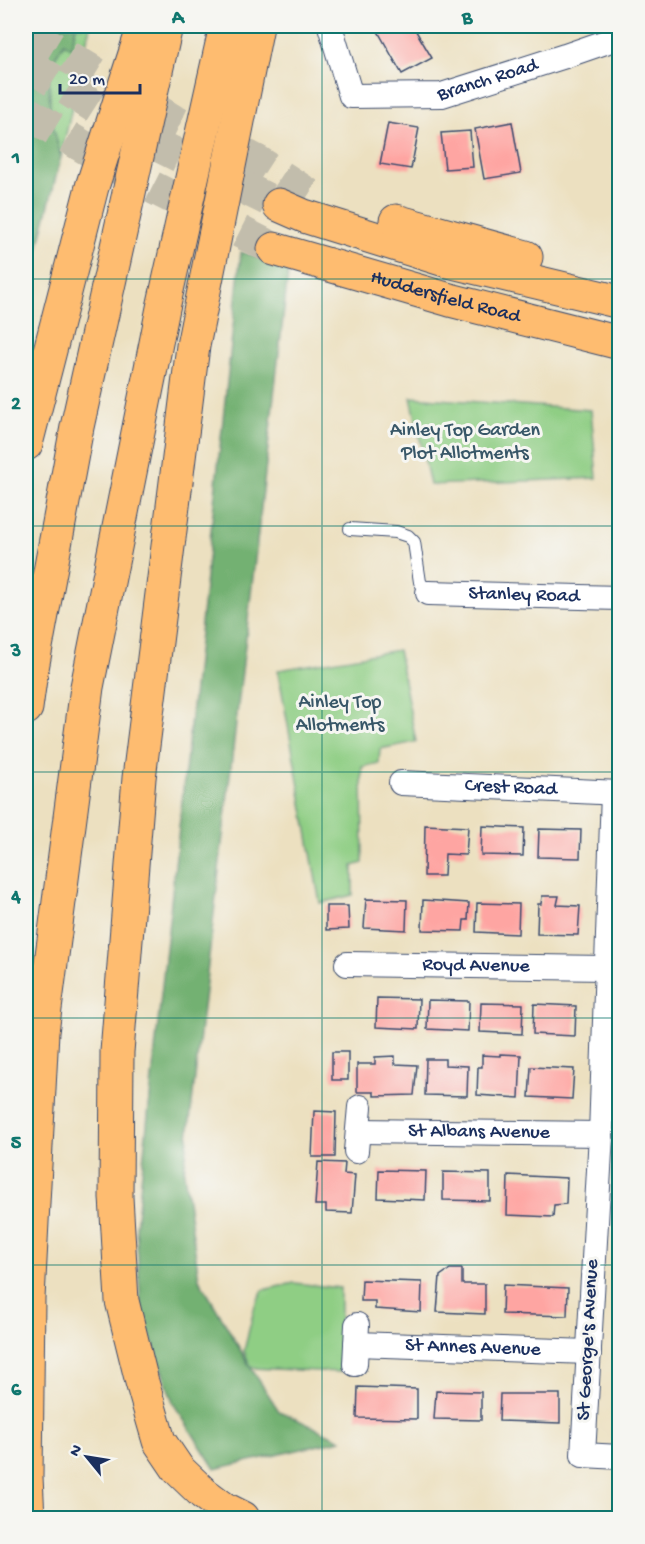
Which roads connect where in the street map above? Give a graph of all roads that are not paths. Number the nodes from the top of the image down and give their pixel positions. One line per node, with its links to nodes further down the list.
1 (144, 26): 13 (highway)
2 (166, 26): 17 (highway)
3 (226, 26): 27 (highway)
4 (257, 26): 29 (highway)
5 (330, 26): 6 (street, Branch Road)
6 (620, 37)
7 (311, 196): 10 (highway)
8 (279, 205): 11 (highway, Huddersfield Road)
9 (274, 249): 12 (highway, Huddersfield Road)
10 (620, 279)
11 (620, 302)
12 (620, 344)
13 (26, 444)
14 (350, 528): 15 (lane)
15 (428, 593): 16 (street, Stanley Road)
16 (620, 598)
17 (26, 708)
18 (401, 783): 19 (street, Crest Road)
19 (616, 793): 21 (street, St George's Avenue)
20 (347, 964): 21 (street, Royd Avenue)
21 (606, 968): 23 (street, St George's Avenue)
22 (358, 1130): 23 (street, St Albans Avenue)
23 (600, 1134): 25 (street, St George's Avenue)
24 (356, 1344): 25 (street, St Annes Avenue)
25 (589, 1352): 26 (street, St George's Avenue)
26 (620, 1457)
27 (26, 1477): 28 (highway)
28 (28, 1518)
29 (243, 1518)

